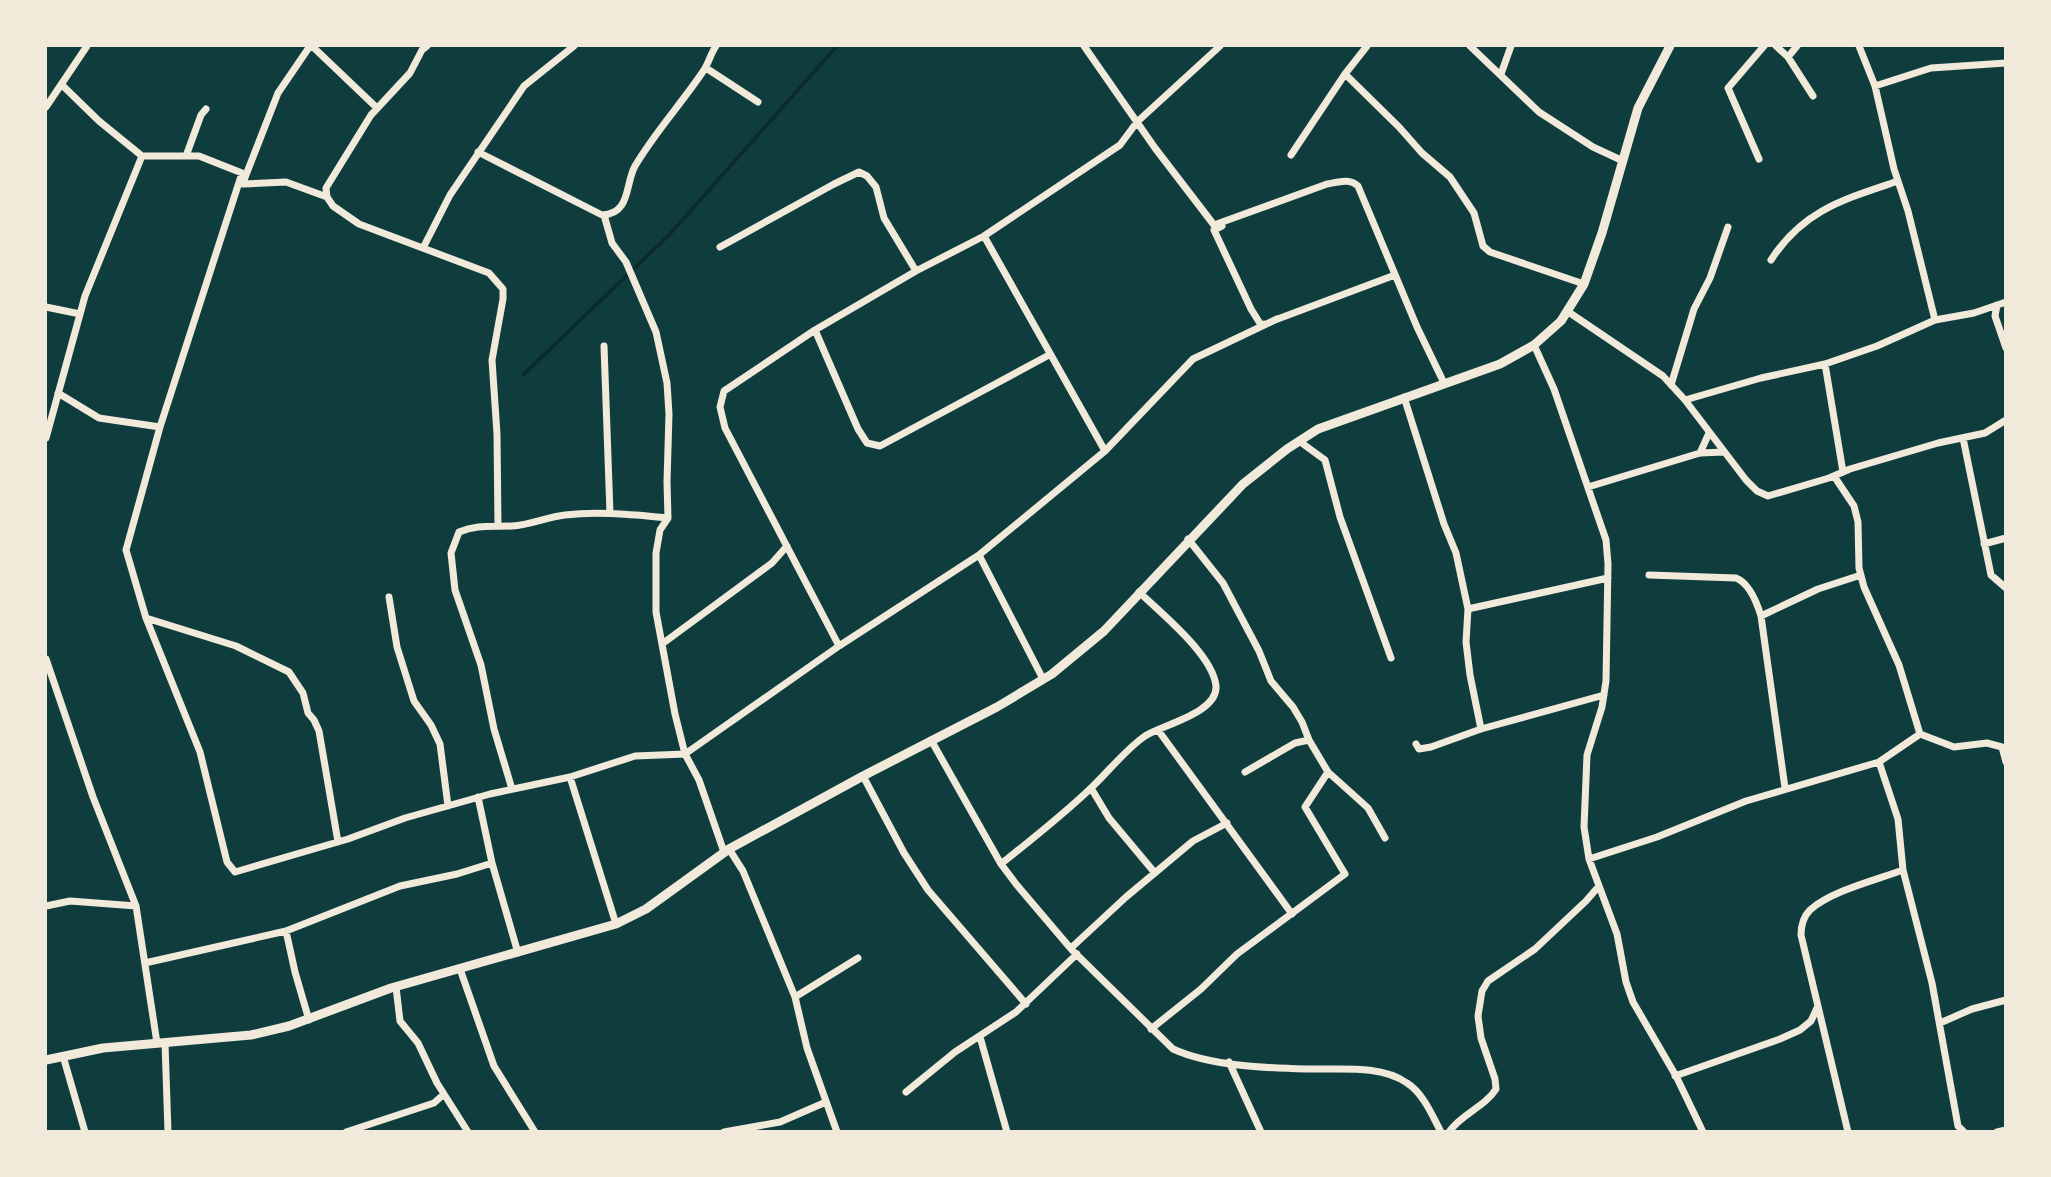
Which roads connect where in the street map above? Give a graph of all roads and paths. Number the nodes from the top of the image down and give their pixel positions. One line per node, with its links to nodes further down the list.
1 (87, 46): 21 (street)
2 (311, 46): 26 (street); 37 (street)
3 (427, 46): 26 (street)
4 (574, 46): 29 (street)
5 (716, 46): 18 (street)
6 (1084, 46): 28 (street)
7 (1220, 46): 28 (street)
8 (1367, 46): 19 (street)
9 (1470, 46): 20 (street)
10 (1511, 46): 20 (street)
11 (1670, 46): 34 (street)
12 (1764, 46): 33 (street)
13 (1776, 46): 16 (street)
14 (1797, 46): 16 (street)
15 (1859, 46): 22 (street)
16 (1788, 57): 23 (street)
17 (2006, 63): 22 (street)
18 (706, 68): 24 (street); 39 (street)
19 (1345, 74): 30 (street); 48 (street)
20 (1501, 74): 34 (street)
21 (62, 85): 25 (street); 31 (street)
22 (1875, 86): 36 (street)
23 (1812, 96)
24 (758, 102)
25 (46, 107)
26 (377, 108): 38 (street)
27 (206, 109): 32 (street)
28 (1137, 122): 40 (street); 42 (street)
29 (478, 152): 39 (street); 44 (street)
30 (1291, 155)
31 (142, 156): 32 (street); 54 (street)
32 (186, 156): 35 (street)
33 (1759, 159)
34 (1621, 160): 48 (street)
35 (242, 173): 37 (street); 70 (street)
36 (1898, 181): 45 (street); 57 (street)
37 (243, 184): 38 (street)
38 (327, 197): 44 (street)
39 (604, 215): 82 (street)
40 (1241, 216): 47 (street); 56 (street)
41 (1728, 227): 65 (street)
42 (984, 236): 46 (street); 62 (street)
43 (720, 247): 46 (street)
44 (423, 248): 83 (street)
45 (1771, 260)
46 (916, 271): 58 (street)
47 (1395, 275): 56 (street); 64 (street)
48 (1584, 284): 53 (street)
49 (2006, 302): 50 (street)
50 (1997, 305): 52 (street); 55 (street)
51 (46, 307): 54 (street)
52 (1983, 310): 55 (street); 57 (street)
53 (1567, 311): 59 (street); 65 (street)
54 (80, 314): 66 (street)
55 (1994, 316): 61 (street)
56 (1277, 319): 75 (street)
57 (1935, 320): 63 (street)
58 (815, 330): 62 (street); 87 (street)
59 (1534, 345): 64 (street); 80 (street)
60 (604, 346): 81 (street)
61 (2006, 348)
62 (1049, 355): 75 (street)
63 (1825, 364): 68 (street); 78 (street)
64 (1444, 383): 67 (street)
65 (1671, 385): 68 (street)
66 (58, 393): 70 (street); 72 (street)
67 (1404, 397): 74 (street); 95 (street)
68 (1685, 400): 71 (street)
69 (2006, 420): 73 (street)
70 (160, 427): 97 (street)
71 (1709, 433): 76 (street); 77 (street)
72 (46, 438)
73 (1964, 438): 78 (street); 86 (street)
74 (1299, 441): 85 (street); 100 (street)
75 (1105, 451): 88 (street)
76 (1724, 452): 77 (street); 79 (street)
77 (1700, 453): 80 (street)
78 (1843, 472): 79 (street)
79 (1834, 476): 90 (street)
80 (1588, 487): 91 (street)
81 (610, 513): 82 (street); 83 (street)
82 (668, 518): 98 (street)
83 (498, 526): 122 (street)
84 (2006, 538): 86 (street)
85 (1188, 539): 93 (street); 106 (street)
86 (1984, 544): 92 (street)
87 (786, 546): 98 (street); 99 (street)
88 (979, 555): 99 (street); 102 (street)
89 (1650, 575): 96 (street)
90 (1861, 575): 96 (street); 107 (street)
91 (1608, 578): 95 (street); 103 (street)
92 (2006, 588)
93 (1139, 592): 102 (street); 105 (street)
94 (389, 597): 124 (street)
95 (1468, 609): 104 (street)
96 (1760, 616): 121 (street)
97 (146, 618): 127 (street); 127 (street)
98 (662, 644): 113 (street)
99 (839, 646): 113 (street)
100 (1391, 658)
101 (46, 660): 136 (street)
102 (1043, 679): 108 (street)
103 (1604, 695): 104 (street); 129 (street)
104 (1481, 729): 111 (street)
105 (1158, 730): 120 (street); 125 (street)
106 (1304, 730): 109 (street); 110 (street)
107 (1920, 734): 112 (street); 114 (street)
108 (931, 740): 118 (street); 131 (street)
109 (1308, 740): 110 (street); 117 (street)
110 (1295, 743): 116 (street)
111 (1416, 744)
112 (2004, 746): 115 (street)
113 (685, 754): 119 (street); 128 (street)
114 (1880, 762): 121 (street); 132 (street)
115 (2006, 762)
116 (1245, 772)
117 (1328, 772): 126 (street); 137 (street)
118 (863, 776): 128 (street); 148 (street)
119 (569, 777): 122 (street); 138 (street)
120 (1091, 788): 131 (street); 133 (street)
121 (1785, 788): 129 (street)
122 (512, 789): 123 (street)
123 (478, 797): 124 (street); 130 (street)
124 (448, 806): 127 (street)
125 (1227, 823): 133 (street); 137 (street)
126 (1385, 838)
127 (338, 842)
128 (727, 851): 138 (street); 146 (street)
129 (1589, 859): 134 (street)
130 (492, 863): 139 (street); 141 (street)
131 (1001, 864): 140 (street)
132 (1903, 870): 149 (street); 151 (street)
133 (1155, 873): 140 (street)
134 (1599, 886): 158 (street); 174 (street)
135 (46, 906): 136 (street)
136 (136, 906): 143 (street)
137 (1292, 914): 152 (street)
138 (616, 924): 141 (street)
139 (286, 930): 143 (street); 150 (street)
140 (1074, 951): 148 (street); 152 (street)
141 (517, 953): 144 (street)
142 (858, 958): 146 (street)
143 (145, 963): 154 (street)
144 (460, 969): 145 (street); 168 (street)
145 (396, 987): 150 (street); 160 (street)
146 (795, 997): 161 (street)
147 (2006, 1000): 151 (street)
148 (1026, 1004): 153 (street)
149 (1817, 1008): 158 (street); 176 (street)
150 (309, 1020): 154 (street)
151 (1940, 1023): 162 (street)
152 (1151, 1029): 157 (street)
153 (980, 1037): 159 (street); 171 (street)
154 (161, 1043): 155 (street); 165 (street)
155 (63, 1056): 156 (street); 164 (street)
156 (46, 1060)
157 (1229, 1062): 172 (street); 173 (street)
158 (1675, 1076): 175 (street)
159 (906, 1092)
160 (444, 1094): 166 (street); 167 (street)
161 (826, 1102): 169 (street); 170 (street)
162 (1961, 1129): 177 (street)
163 (2006, 1129): 178 (street)
164 (85, 1132)
165 (168, 1132)
166 (346, 1132)
167 (468, 1132)
168 (535, 1132)
169 (724, 1132)
170 (837, 1132)
171 (1007, 1132)
172 (1261, 1132)
173 (1441, 1132)
174 (1449, 1132)
175 (1703, 1132)
176 (1848, 1132)
177 (1950, 1132)
178 (1997, 1132)

